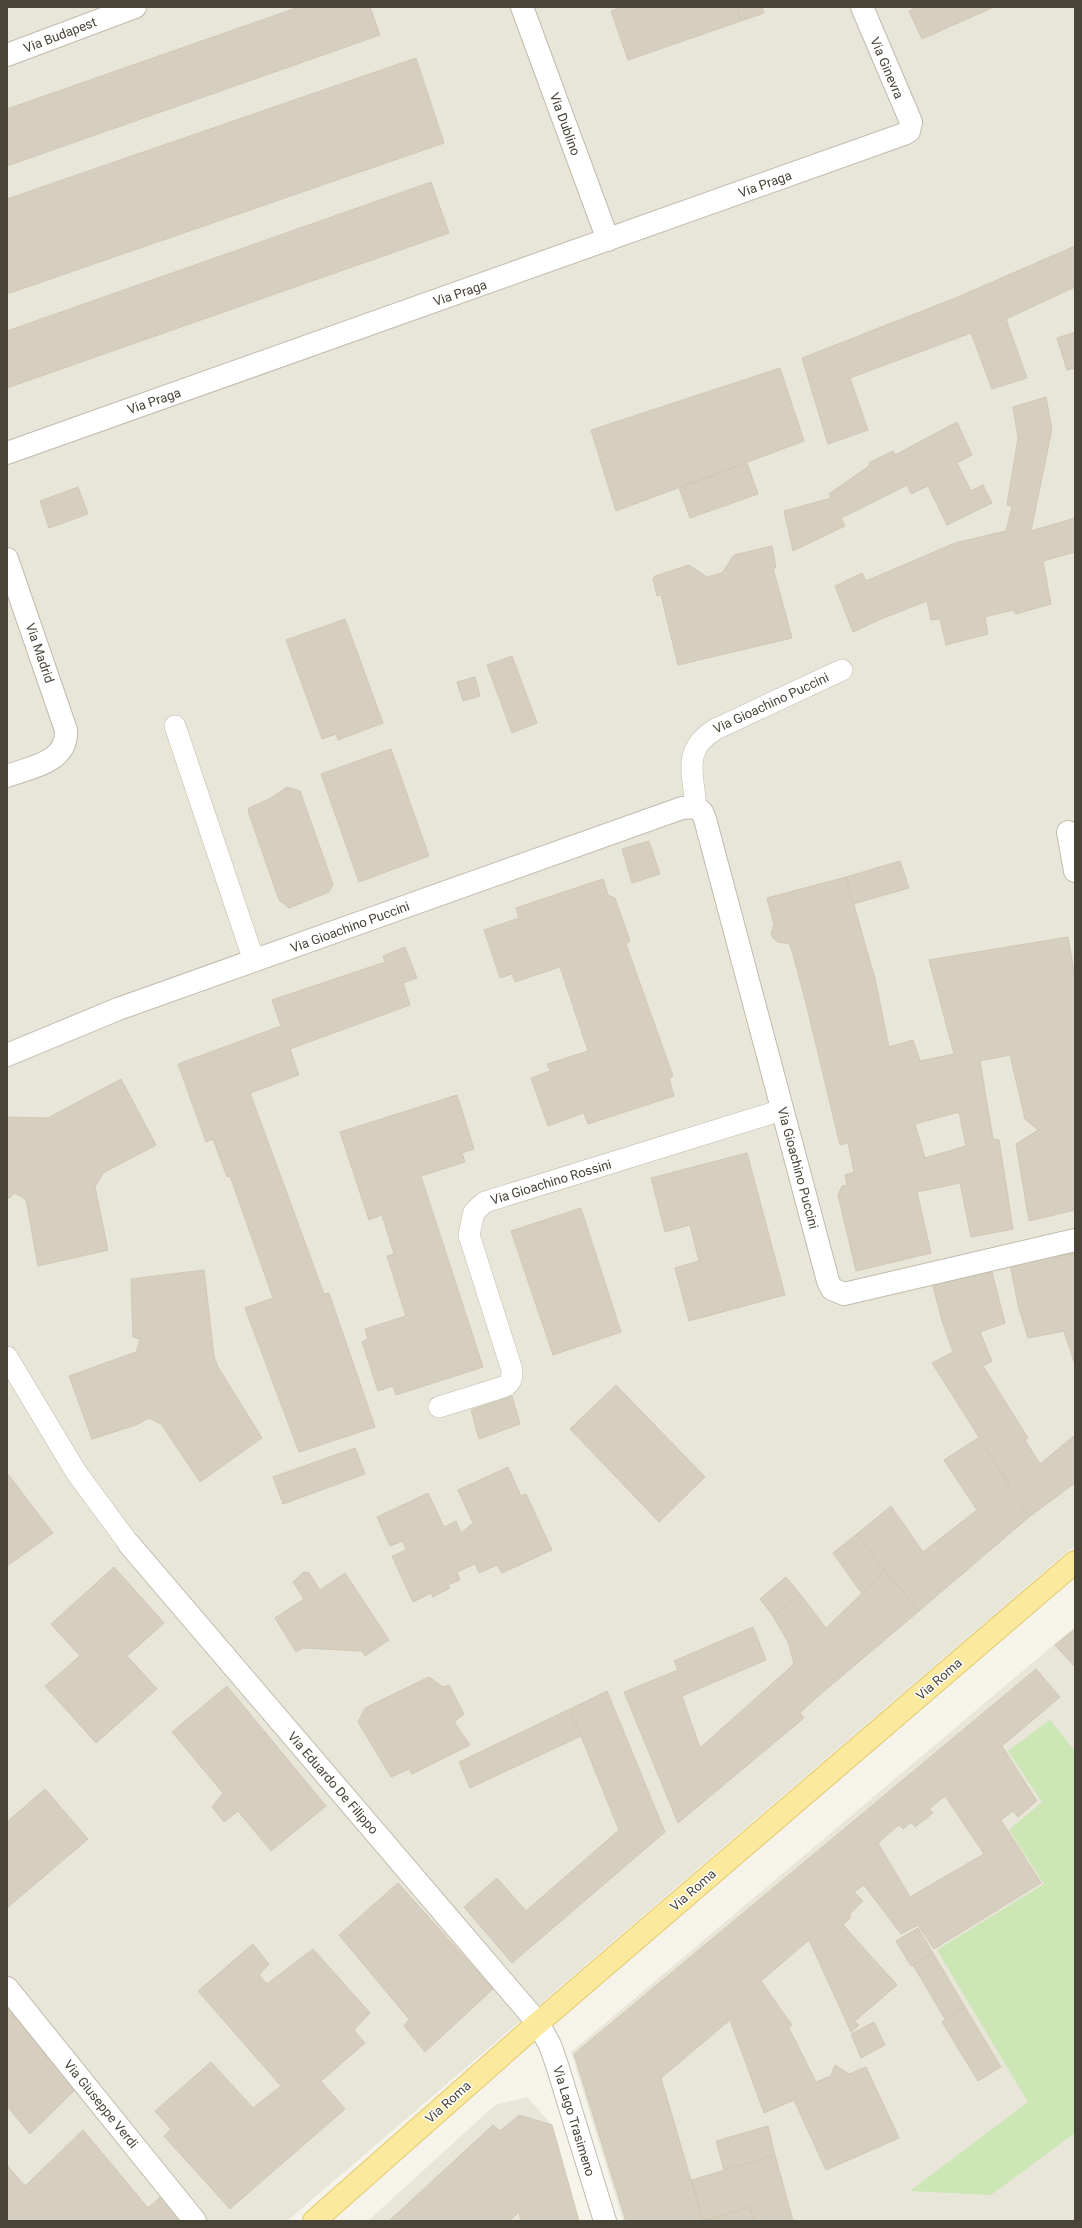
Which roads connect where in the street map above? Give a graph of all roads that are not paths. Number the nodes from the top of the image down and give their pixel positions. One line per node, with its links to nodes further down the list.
1 (135, 7): 4 (street, Via Budapest)
2 (522, 7): 6 (street, Via Dublino)
3 (862, 7): 5 (street, Via Ginevra)
4 (7, 55)
5 (910, 129): 6 (street, Via Praga)
6 (608, 240): 7 (street, Via Praga)
7 (7, 453)
8 (7, 559): 11 (street, Via Madrid)
9 (842, 670): 12 (lane, Via Gioachino Puccini)
10 (175, 726): 15 (lane)
11 (7, 776)
12 (696, 807): 15 (street, Via Gioachino Puccini); 17 (street, Via Gioachino Puccini)
13 (1068, 832): 14 (street)
14 (1075, 871)
15 (254, 961): 16 (street, Via Gioachino Puccini)
16 (7, 1055)
17 (782, 1110): 18 (street, Via Gioachino Puccini); 20 (lane, Via Gioachino Rossini)
18 (1075, 1240)
19 (7, 1356): 21 (lane)
20 (439, 1407)
21 (129, 1544): 24 (street, Via Eduardo De Filippo)
22 (1075, 1562): 24 (main road, Via Roma)
23 (7, 1988): 25 (street, Via Giuseppe Verdi)
24 (538, 2023): 26 (main road, Via Roma); 27 (street, Via Lago Trasimeno)
25 (195, 2221)
26 (314, 2221)
27 (605, 2221)

